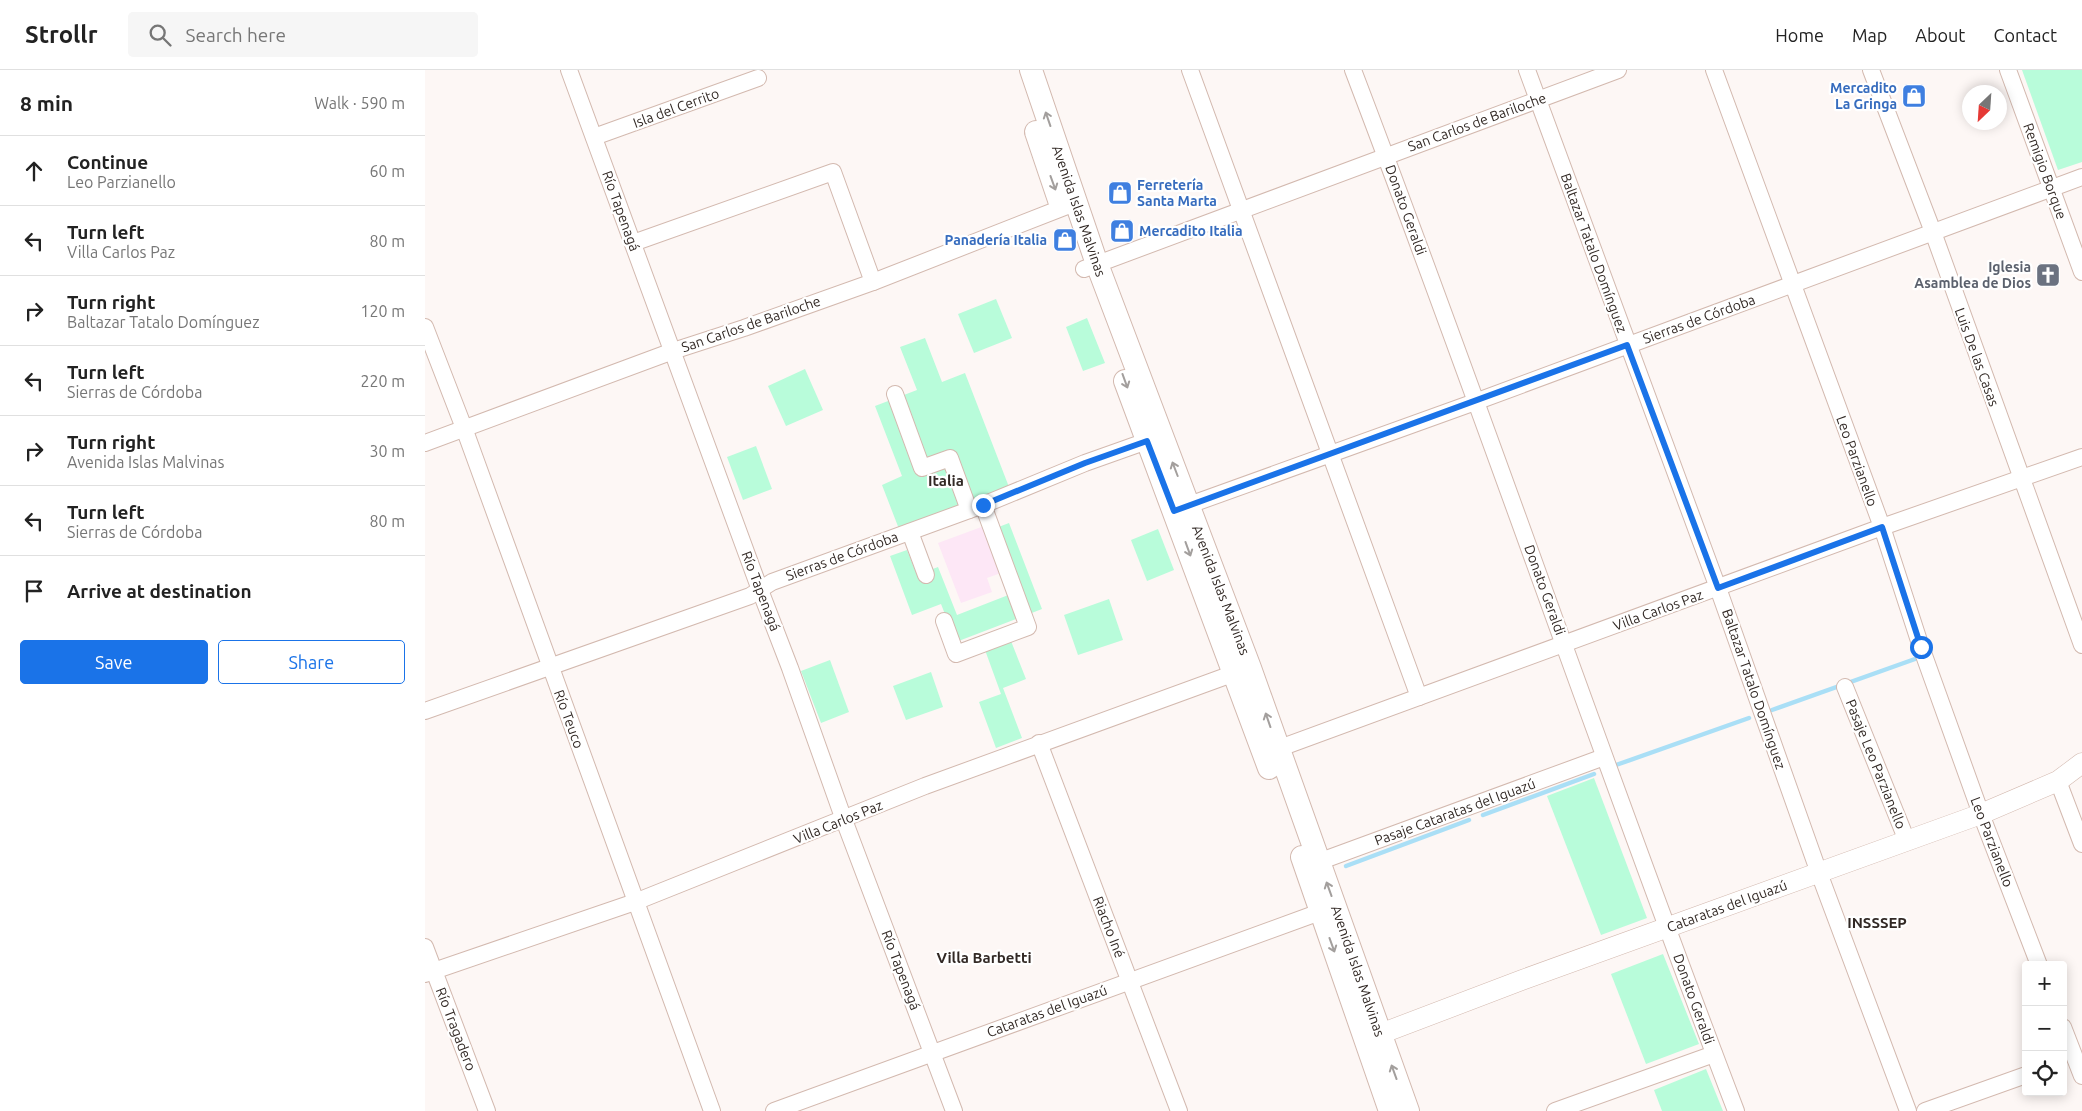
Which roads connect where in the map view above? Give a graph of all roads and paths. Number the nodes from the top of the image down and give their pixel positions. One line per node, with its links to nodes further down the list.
1 (569, 70): 13 (street, Río Tapenagá)
2 (1016, 70): 17 (main road, Avenida Islas Malvinas, one-way to 17)
3 (1031, 70): 17 (main road, Avenida Islas Malvinas, one-way to 3)
4 (1189, 70): 18 (street)
5 (1353, 70): 14 (street, Donato Geraldi)
6 (1527, 70): 12 (street, Baltazar Tatalo Domínguez)
7 (1618, 70): 12 (street, San Carlos de Bariloche)
8 (1714, 70): 24 (street, Leo Parzianello)
9 (1871, 70): 19 (street, Luis De las Casas)
10 (2008, 70): 16 (street, Remigio Borque)
11 (758, 78): 13 (street, Isla del Cerrito)
12 (1538, 100): 14 (street, San Carlos de Bariloche); 26 (street, Baltazar Tatalo Domínguez)
13 (593, 137): 20 (street, Río Tapenagá)
14 (1386, 156): 18 (street, San Carlos de Bariloche); 29 (street, Donato Geraldi)
15 (2082, 177): 16 (street, Sierras de Córdoba)
16 (2052, 188): 19 (street, Sierras de Córdoba); 22 (street, Remigio Borque)
17 (1069, 206): 21 (main road, Avenida Islas Malvinas); 23 (street, San Carlos de Bariloche)
18 (1239, 210): 21 (street, San Carlos de Bariloche); 33 (street)
19 (1933, 232): 24 (street, Sierras de Córdoba); 35 (street, Luis De las Casas)
20 (633, 243): 23 (street); 27 (street, Río Tapenagá)
21 (1091, 267): 31 (main road, Avenida Islas Malvinas, one-way to 31); 37 (main road, Avenida Islas Malvinas, one-way to 21)
22 (2082, 272)
23 (873, 282): 27 (street, San Carlos de Bariloche)
24 (1792, 284): 26 (street, Sierras de Córdoba); 38 (street, Leo Parzianello)
25 (425, 328): 30 (street, Río Teuco)
26 (1627, 345): 29 (street, Sierras de Córdoba); 41 (street, Baltazar Tatalo Domínguez)
27 (673, 351): 30 (street, San Carlos de Bariloche); 42 (street, Río Tapenagá)
28 (895, 394): 36 (street)
29 (1475, 402): 33 (street, Sierras de Córdoba); 44 (street, Donato Geraldi)
30 (464, 428): 32 (street, San Carlos de Bariloche); 46 (street, Río Teuco)
31 (1147, 441): 36 (street, Sierras de Córdoba); 37 (main road, Avenida Islas Malvinas)
32 (425, 443)
33 (1329, 454): 37 (street, Sierras de Córdoba); 49 (street)
34 (2082, 457): 35 (street, Villa Carlos Paz)
35 (2020, 478): 38 (street, Villa Carlos Paz); 45 (street, Luis De las Casas)
36 (976, 508): 39 (street, Sierras de Córdoba); 43 (street)
37 (1181, 508): 47 (main road, Avenida Islas Malvinas)
38 (1882, 527): 41 (street, Villa Carlos Paz); 56 (street, Leo Parzianello)
39 (911, 532): 40 (street); 42 (street, Sierras de Córdoba)
40 (927, 575)
41 (1718, 588): 44 (street, Villa Carlos Paz); 61 (street, Baltazar Tatalo Domínguez)
42 (760, 590): 46 (street, Sierras de Córdoba); 57 (street, Río Tapenagá)
43 (944, 621)
44 (1565, 644): 49 (street, Villa Carlos Paz); 53 (street, Donato Geraldi)
45 (2082, 645)
46 (550, 667): 50 (street, Sierras de Córdoba); 62 (street, Río Teuco)
47 (1241, 670): 51 (street, Villa Carlos Paz); 52 (main road, Avenida Islas Malvinas)
48 (1845, 687): 58 (street, Pasaje Leo Parzianello)
49 (1419, 697): 52 (street, Villa Carlos Paz)
50 (425, 711)
51 (1039, 743): 57 (street, Villa Carlos Paz); 68 (street, Riacho Iné)
52 (1271, 751): 60 (main road, Avenida Islas Malvinas)
53 (1604, 757): 60 (street, Pasaje Cataratas del Iguazú); 64 (street, Donato Geraldi)
54 (2082, 763): 55 (street, Cataratas del Iguazú)
55 (2059, 781): 56 (street, Cataratas del Iguazú); 59 (street)
56 (1981, 814): 58 (street, Cataratas del Iguazú); 66 (street, Leo Parzianello)
57 (844, 820): 62 (street, Villa Carlos Paz); 71 (street, Río Tapenagá)
58 (1907, 841): 61 (street, Cataratas del Iguazú)
59 (2082, 844)
60 (1312, 864): 63 (main road, Avenida Islas Malvinas); 69 (main road, Avenida Islas Malvinas, one-way to 60)
61 (1819, 873): 64 (street, Cataratas del Iguazú); 85 (street, Baltazar Tatalo Domínguez)
62 (635, 902): 67 (street, Villa Carlos Paz); 77 (street, Río Teuco)
63 (1320, 912): 68 (street, Cataratas del Iguazú); 69 (main road, Avenida Islas Malvinas, one-way to 69)
64 (1668, 927): 69 (street, Cataratas del Iguazú); 72 (street, Donato Geraldi)
65 (425, 947): 67 (street, Río Tragadero)
66 (2037, 961)
67 (429, 973): 76 (street, Río Tragadero)
68 (1130, 981): 71 (street, Cataratas del Iguazú); 80 (street, Riacho Iné)
69 (1373, 1037): 81 (main road, Avenida Islas Malvinas); 82 (main road, Avenida Islas Malvinas, one-way to 69)
70 (2067, 1039): 73 (street)
71 (933, 1053): 78 (street, Cataratas del Iguazú); 79 (street, Río Tapenagá)
72 (1714, 1054): 83 (street); 84 (street, Donato Geraldi)
73 (2073, 1058): 75 (street)
74 (2022, 1076): 86 (street)
75 (2082, 1076)
76 (487, 1111)
77 (712, 1111)
78 (775, 1111)
79 (954, 1111)
80 (1179, 1111)
81 (1390, 1111)
82 (1408, 1111)
83 (1555, 1111)
84 (1736, 1111)
85 (1909, 1111)
86 (1925, 1111)

